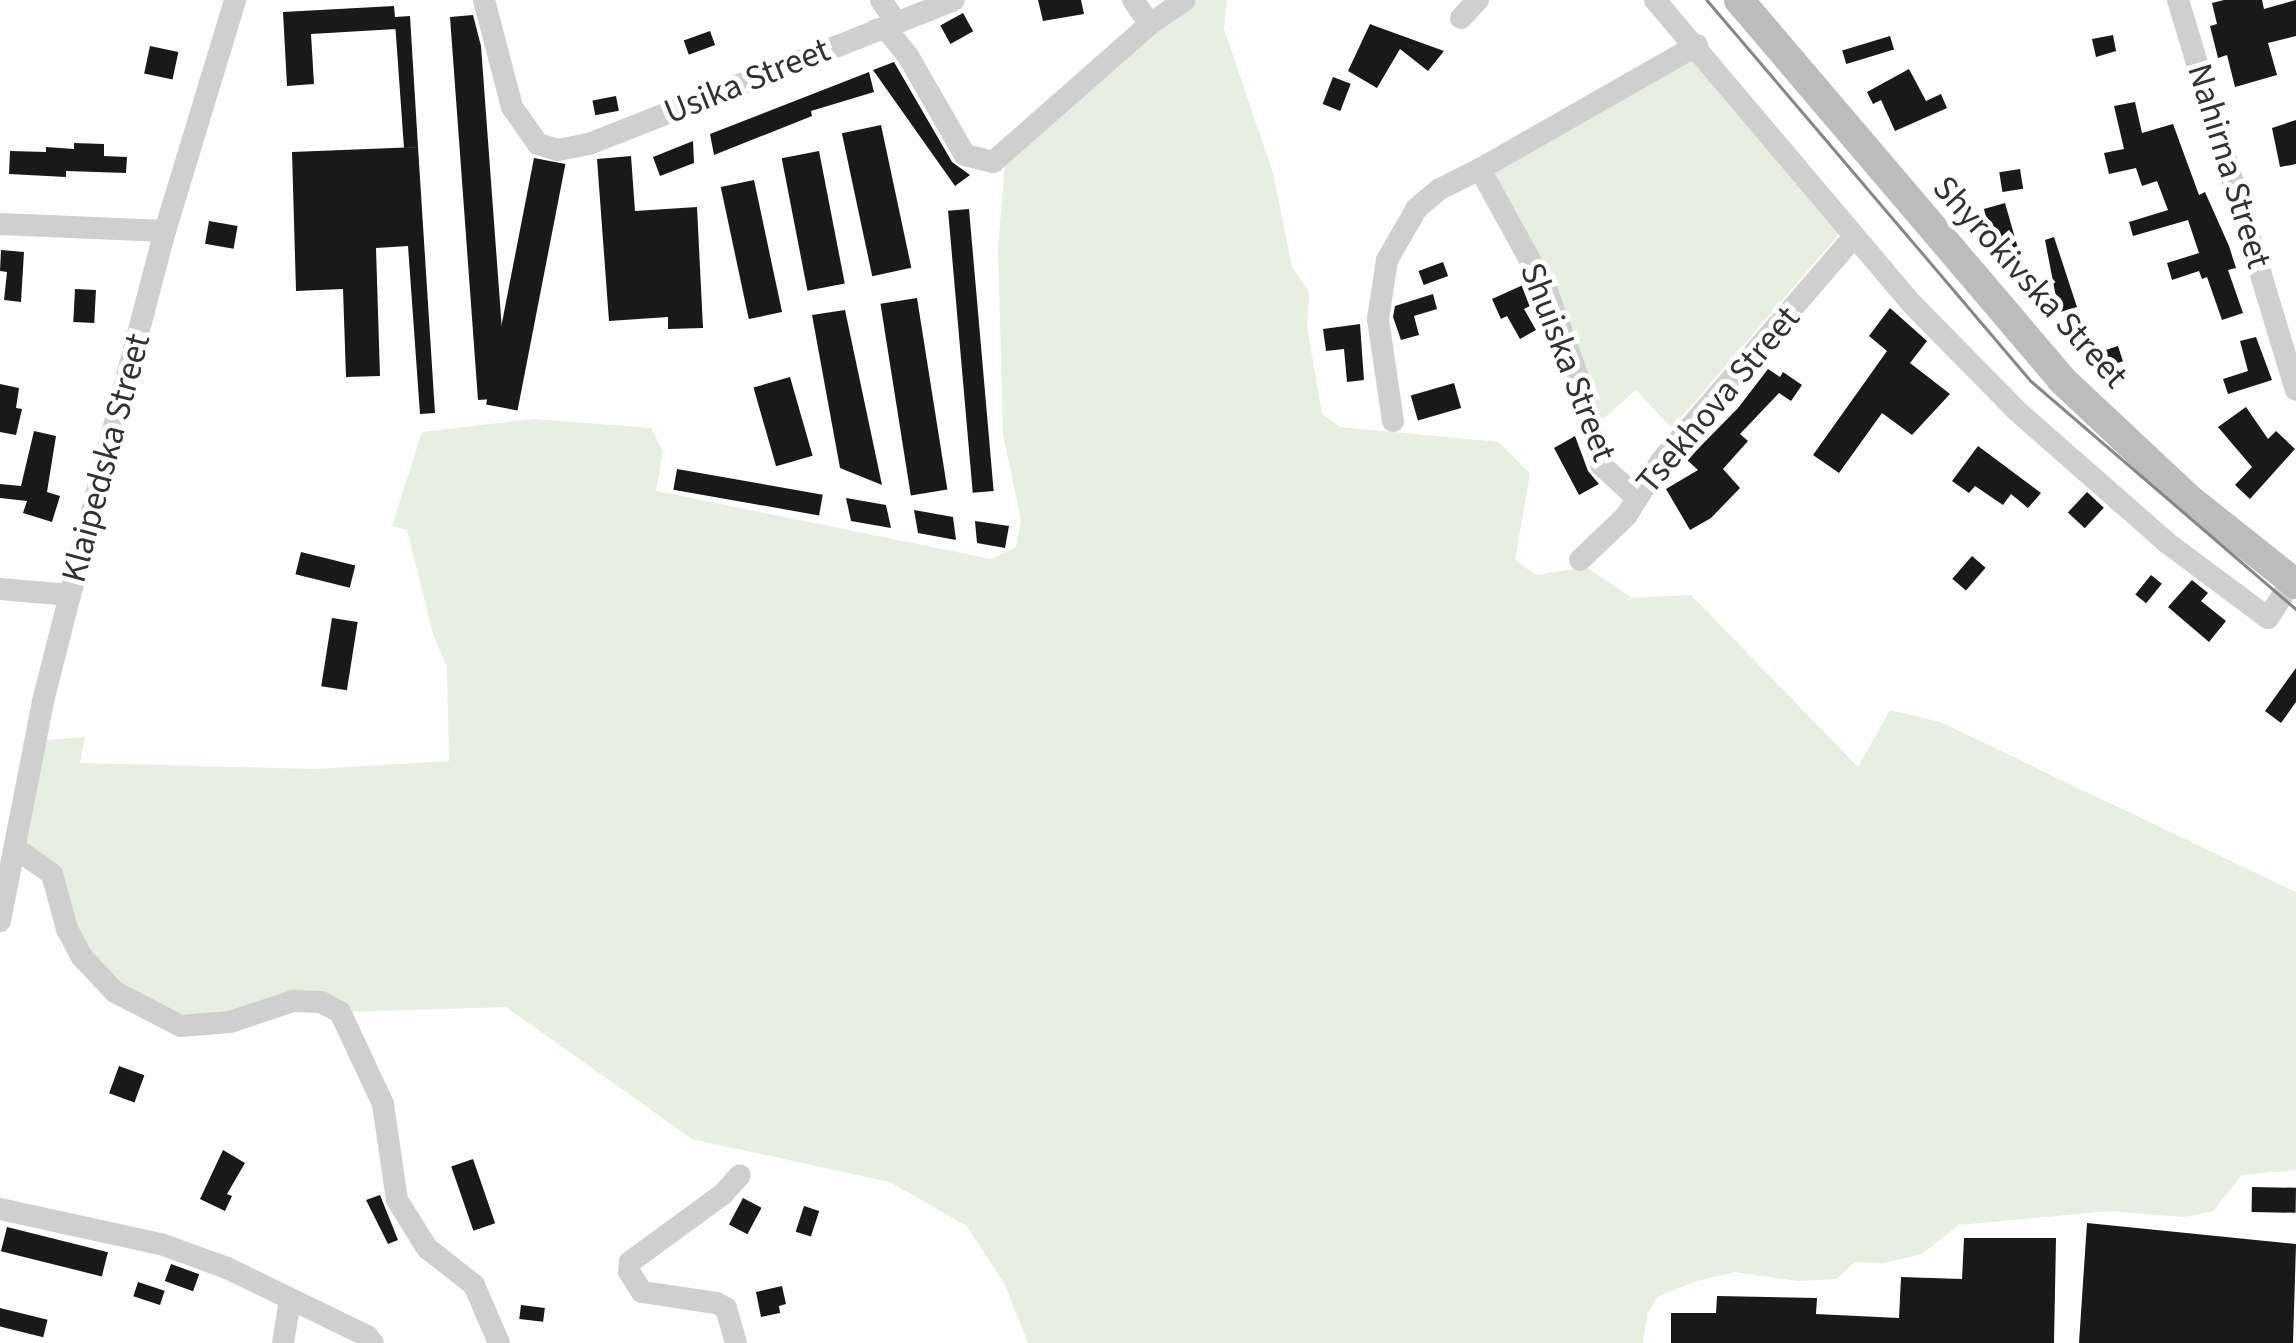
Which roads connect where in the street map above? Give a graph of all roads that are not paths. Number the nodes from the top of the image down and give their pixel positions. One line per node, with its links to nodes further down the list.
1 (236, 0): 17 (street, Klaipedska Street)
2 (484, 0): 13 (street, Usika Street)
3 (881, 0): 13 (street)
4 (954, 0): 13 (street, Usika Street)
5 (1133, 0): 12 (street)
6 (1185, 0): 12 (street)
7 (1478, 0): 11 (street)
8 (1655, 0): 14 (street)
9 (1738, 0): 23 (main road, Shyrokivska Street)
10 (2178, 0): 19 (street, Nahirna Street)
11 (1461, 18)
12 (1150, 24): 13 (street)
13 (886, 26)
14 (1697, 45): 15 (street); 18 (street)
15 (1480, 169): 20 (street); 21 (street, Shuiska Street)
16 (0, 224): 17 (street)
17 (165, 231): 25 (street, Klaipedska Street)
18 (1854, 237): 21 (street, Tsekhova Street); 23 (street)
19 (2296, 390)
20 (1393, 421)
21 (1636, 496): 22 (street, Tsekhova Street)
22 (1580, 560)
23 (2294, 583)
24 (0, 589): 25 (street)
25 (70, 595): 26 (street, Klaipedska Street)
26 (15, 848): 27 (street, Klaipedska Street); 33 (street)
27 (0, 921)
28 (740, 1174): 34 (street)
29 (0, 1209): 30 (street)
30 (290, 1300): 31 (street); 32 (street)
31 (283, 1343)
32 (373, 1343)
33 (499, 1343)
34 (736, 1343)

